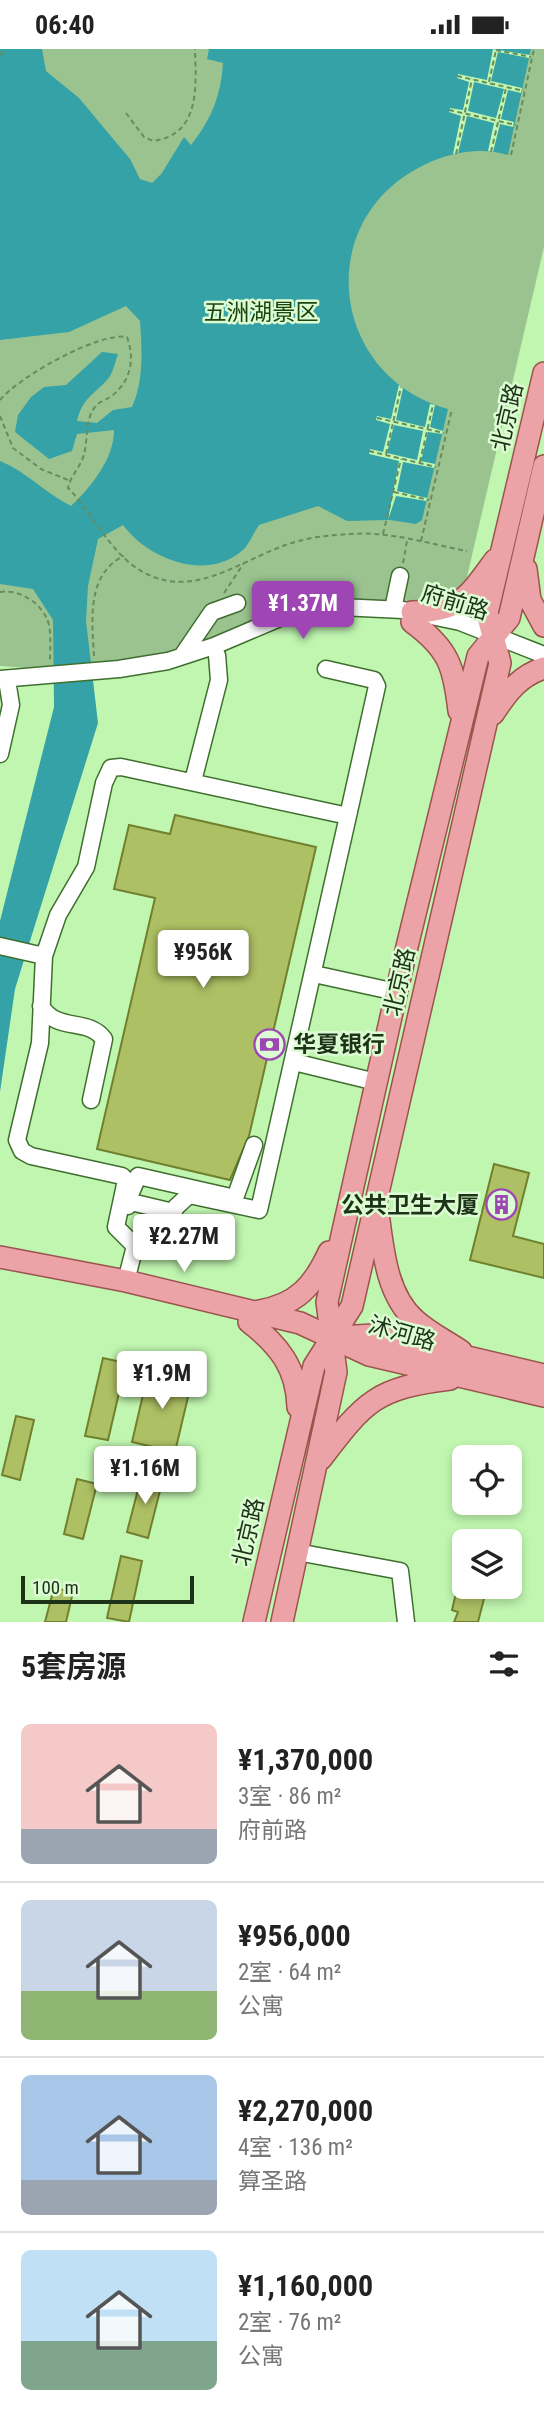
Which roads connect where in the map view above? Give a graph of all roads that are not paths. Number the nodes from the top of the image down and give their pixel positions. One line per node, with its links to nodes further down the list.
1 (544, 373): 3 (main road, 北京路)
2 (544, 466): 4 (main road, 北京路)
3 (502, 549): 7 (main road); 9 (main road, 北京路)
4 (524, 553): 8 (main road); 9 (main road, 北京路)
5 (400, 576): 7 (street)
6 (237, 603): 13 (street)
7 (406, 614): 9 (street, 府前路); 11 (street, 府前路); 13 (street, 府前路); 19 (main road)
8 (544, 626)
9 (492, 636): 10 (street); 12 (street); 19 (main road, 北京路); 20 (main road, 北京路)
10 (544, 645)
11 (217, 655): 16 (street, 府前路); 22 (street)
12 (544, 655)
13 (182, 656): 16 (street, 府前路)
14 (544, 668): 20 (main road)
15 (326, 669): 23 (street)
16 (120, 674): 17 (street, 府前路)
17 (2, 678): 18 (street); 21 (street)
18 (0, 720)
19 (461, 723): 27 (main road, 北京路)
20 (484, 728): 32 (main road, 北京路)
21 (0, 754)
22 (192, 781): 23 (street); 25 (street)
23 (348, 816): 26 (street)
24 (0, 946): 25 (street)
25 (40, 955): 28 (street)
26 (314, 974): 27 (street); 29 (street)
27 (396, 992): 30 (main road, 北京路)
28 (41, 1006): 31 (street); 37 (street)
29 (294, 1062): 30 (street); 35 (street)
30 (376, 1082): 33 (main road, 北京路)
31 (92, 1100)
32 (376, 1198): 43 (main road, 北京路); 44 (main road)
33 (350, 1201): 42 (main road); 43 (main road, 北京路)
34 (128, 1206): 35 (street); 36 (street); 37 (street)
35 (239, 1206): 36 (street)
36 (171, 1217): 38 (street)
37 (121, 1235): 38 (street)
38 (135, 1245): 41 (street)
39 (0, 1257): 40 (main road)
40 (14, 1267): 41 (main road); 42 (main road)
41 (126, 1281): 42 (main road)
42 (251, 1317): 43 (main road); 47 (main road)
43 (334, 1337): 44 (main road, 沭河路); 47 (main road, 北京路); 48 (main road, 北京路)
44 (469, 1368): 45 (main road, 沭河路); 46 (main road, 沭河路); 48 (main road)
45 (544, 1375)
46 (544, 1396)
47 (299, 1431): 50 (main road, 北京路)
48 (315, 1466): 49 (main road, 北京路)
49 (297, 1552): 51 (main road, 北京路); 52 (street)
50 (254, 1622)
51 (282, 1622)
52 (407, 1622)

